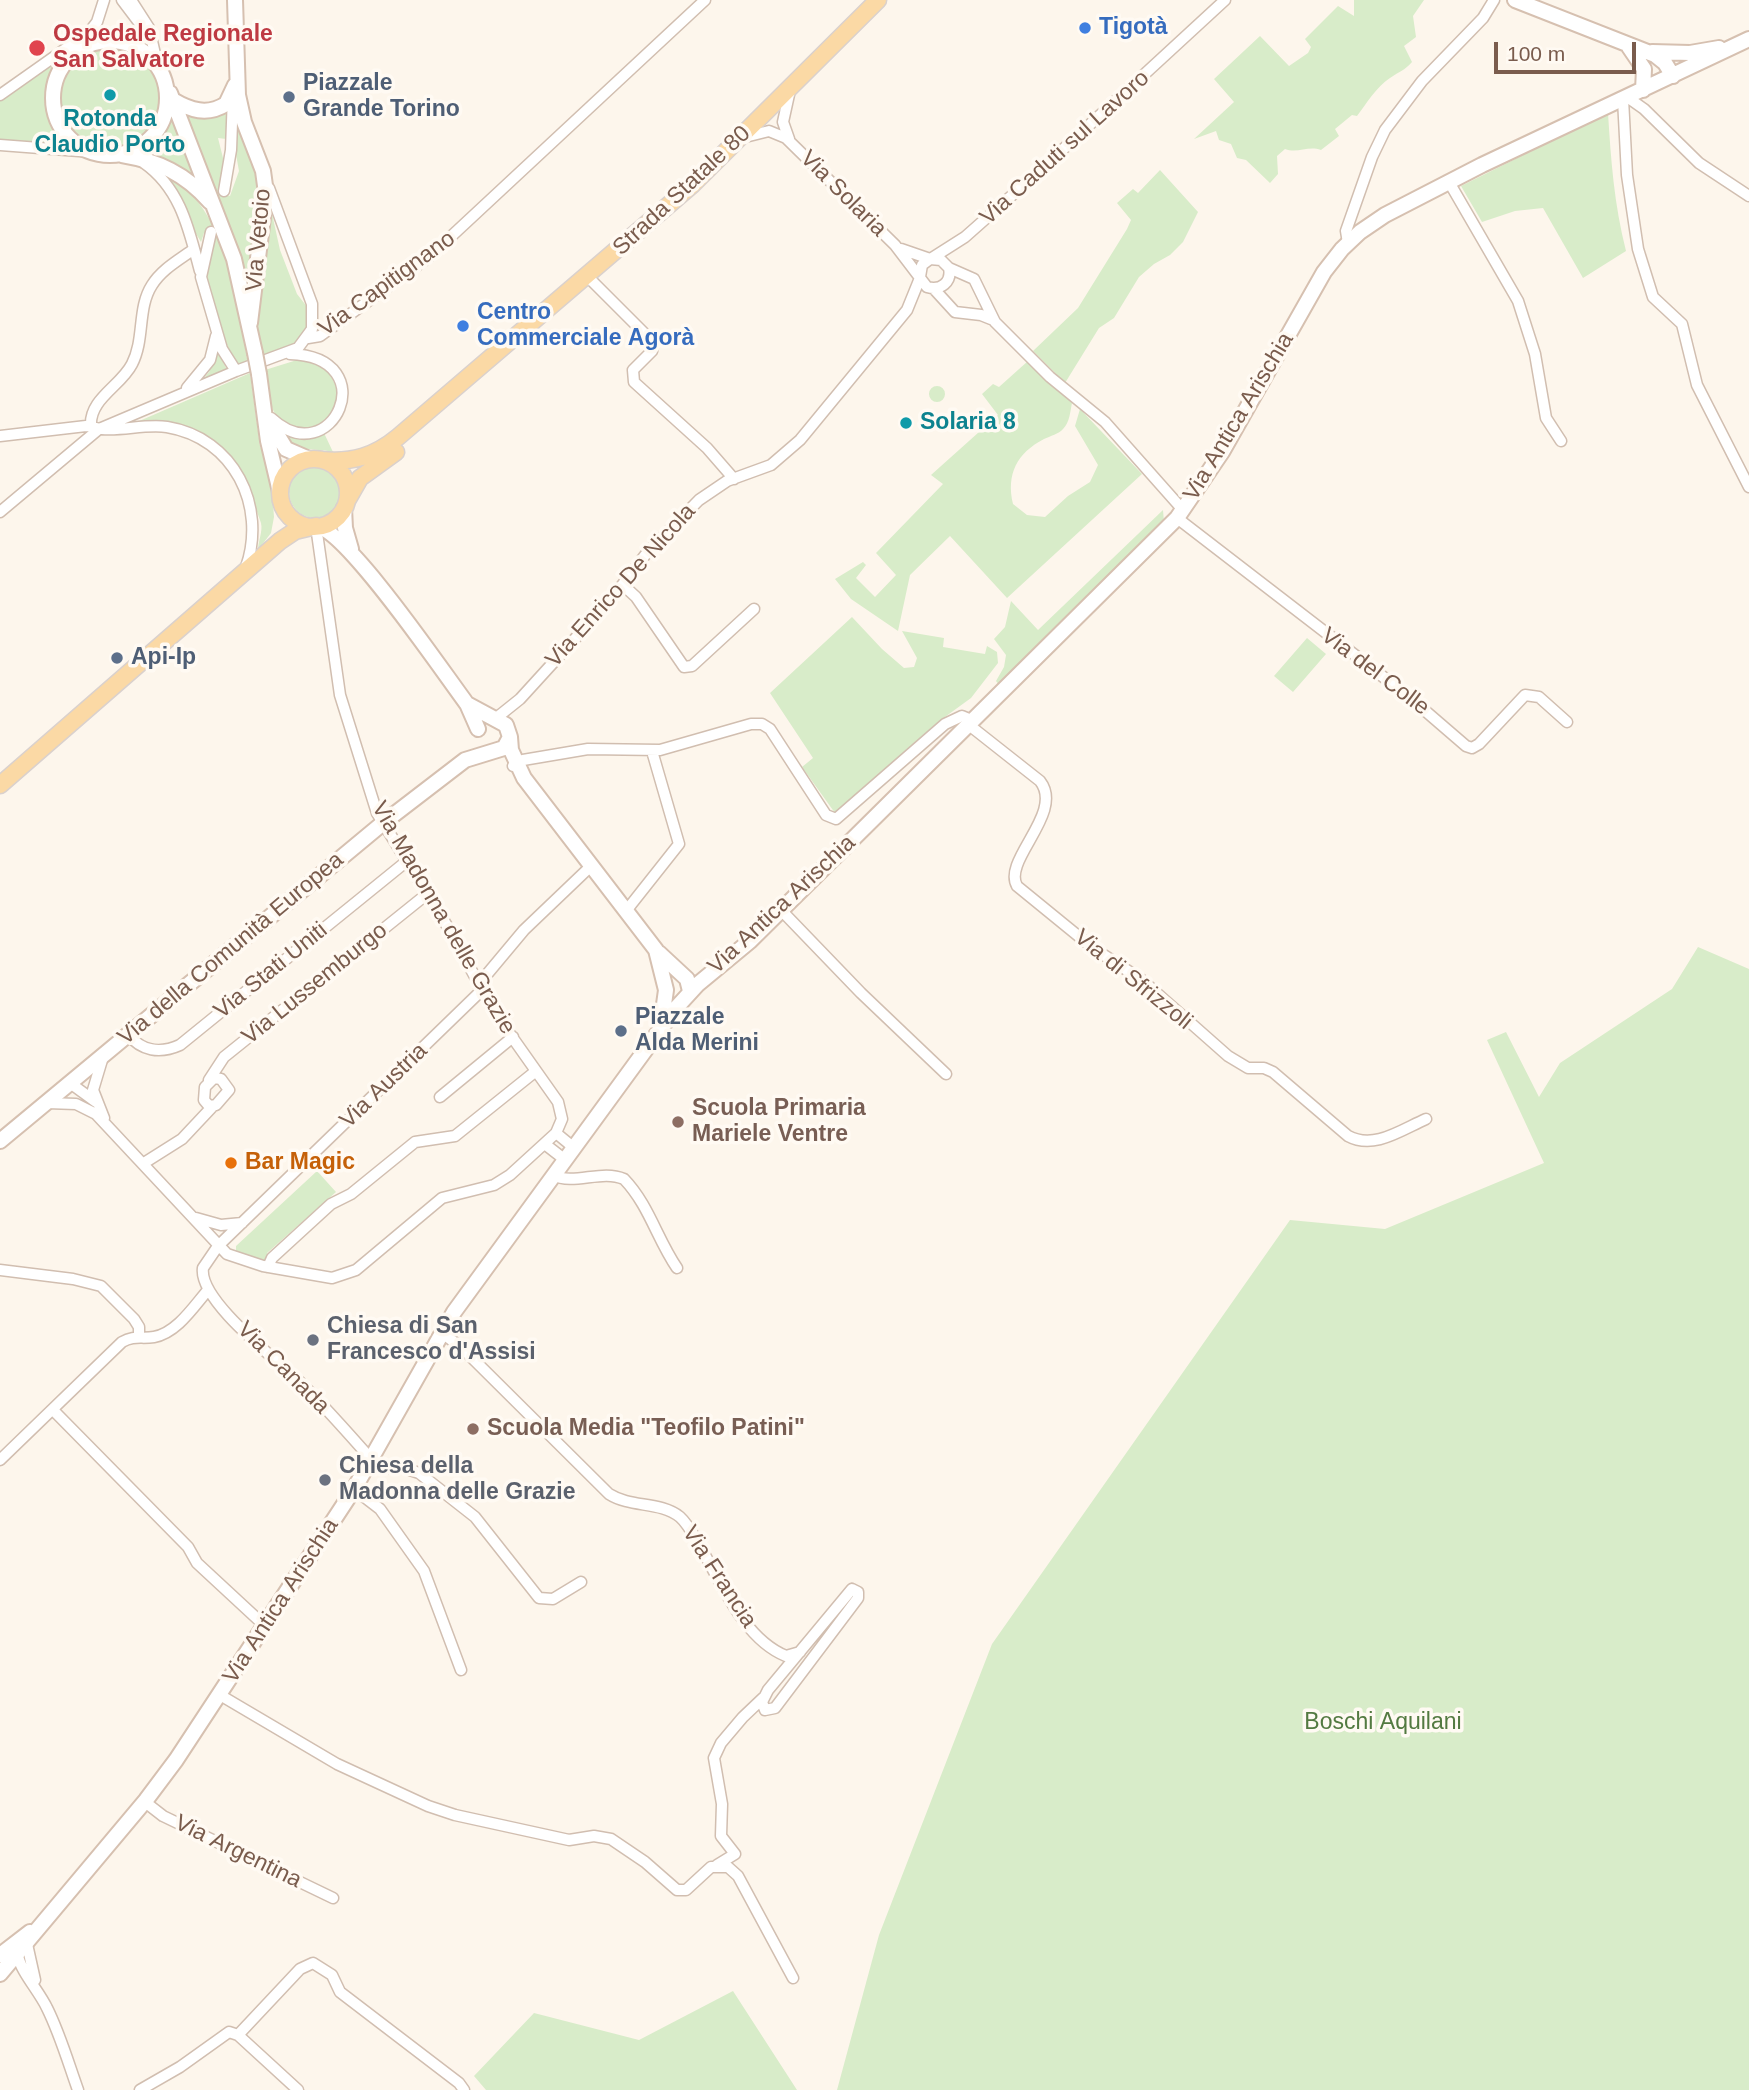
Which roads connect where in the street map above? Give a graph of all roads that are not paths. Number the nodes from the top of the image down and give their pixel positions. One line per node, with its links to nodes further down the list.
1 (104, 0): 13 (street)
2 (122, 0): 11 (street)
3 (131, 0): 11 (street)
4 (235, 0): 18 (street, Via Vetoio)
5 (705, 0): 51 (street, Via Capitignano)
6 (877, 0): 19 (main road, Strada Statale 80)
7 (1225, 0): 35 (street, Via Caduti sul Lavoro)
8 (1494, 0): 36 (street)
9 (1515, 0): 14 (street)
10 (1749, 38): 12 (street, Via Antica Arischia)
11 (152, 39): 15 (street)
12 (1735, 46): 14 (street); 16 (street, Via Antica Arischia)
13 (76, 47): 15 (street); 20 (street); 26 (street)
14 (1636, 49): 16 (street); 21 (street)
15 (158, 67): 17 (street)
16 (1673, 76): 21 (street, Via Antica Arischia)
17 (164, 81): 22 (street); 27 (street)
18 (235, 84): 22 (street); 29 (street, Via Vetoio); 31 (street)
19 (790, 89): 23 (main road, Strada Statale 80); 24 (street, Via Solaria)
20 (0, 95)
21 (1636, 98): 30 (street, Via Antica Arischia); 32 (street); 64 (street)
22 (173, 100): 33 (street)
23 (740, 140): 24 (street, Via Solaria); 42 (main road, Strada Statale 80)
24 (791, 142): 37 (street, Via Solaria)
25 (0, 145): 26 (street)
26 (92, 152): 27 (street)
27 (116, 155): 28 (street)
28 (135, 158): 33 (street); 38 (street)
29 (263, 171): 49 (street, Via Vetoio); 51 (street)
30 (1449, 182): 36 (street, Via Antica Arischia); 61 (street)
31 (224, 191)
32 (1749, 196)
33 (215, 208): 49 (street)
34 (211, 232): 41 (street)
35 (965, 237): 39 (street, Via Caduti sul Lavoro); 40 (street, Via Caduti sul Lavoro)
36 (1348, 243): 68 (street, Via Antica Arischia)
37 (895, 245): 39 (street, Via Solaria); 43 (street, Via Solaria)
38 (194, 249): 41 (street); 59 (street)
39 (931, 259): 40 (street); 43 (street)
40 (948, 267): 44 (street); 45 (street)
41 (201, 276): 50 (street)
42 (588, 277): 54 (main road, Strada Statale 80); 63 (street)
43 (920, 277): 44 (street); 46 (street, Via Enrico De Nicola)
44 (933, 288): 46 (street, Via Enrico De Nicola); 47 (street)
45 (983, 300): 47 (street); 48 (street)
46 (907, 310): 63 (street, Via Enrico De Nicola)
47 (966, 314): 48 (street)
48 (995, 322): 68 (street)
49 (250, 323): 56 (street, bridge)
50 (217, 332): 53 (street); 55 (street)
51 (308, 338): 52 (street, Via Capitignano)
52 (290, 354): 53 (street, Via Capitignano); 56 (street)
53 (236, 371): 55 (street, Via Capitignano)
54 (477, 372): 62 (main road, Strada Statale 80); 66 (main road, Strada Statale 80)
55 (176, 397): 57 (street, Via Capitignano)
56 (265, 408): 62 (street); 65 (street)
57 (132, 415): 58 (street); 59 (street, Via Capitignano)
58 (138, 427): 59 (street); 73 (street)
59 (95, 428): 60 (street, Via Capitignano); 67 (street)
60 (0, 436)
61 (1561, 441)
62 (315, 459): 65 (main road); 66 (main road)
63 (734, 478): 74 (street, Via Enrico De Nicola)
64 (1749, 487)
65 (281, 497): 69 (main road); 71 (main road)
66 (345, 507): 69 (main road); 70 (street)
67 (0, 512)
68 (1180, 514): 79 (street, Via del Colle); 80 (street, Via Antica Arischia)
69 (316, 526): 70 (street); 71 (main road); 72 (street, Via Madonna delle Grazie)
70 (348, 549): 72 (street); 77 (street)
71 (269, 552): 73 (main road)
72 (319, 557): 88 (street, Via Madonna delle Grazie)
73 (240, 578): 87 (main road)
74 (623, 585): 75 (street); 76 (street, Via Enrico De Nicola)
75 (754, 610)
76 (520, 699): 78 (street, Via Enrico De Nicola); 82 (street, Via Enrico De Nicola)
77 (467, 704): 78 (street); 81 (street)
78 (494, 719): 81 (street); 82 (street)
79 (1567, 722)
80 (972, 723): 83 (street); 92 (street, Via Antica Arischia); 110 (street, Via di Sfrizzoli)
81 (477, 733): 84 (street); 85 (street, Via della Comunità Europea)
82 (510, 735): 84 (street); 86 (street)
83 (652, 751): 86 (street); 93 (street)
84 (490, 752): 85 (street, Via della Comunità Europea); 86 (street)
85 (465, 760): 88 (street, Via della Comunità Europea)
86 (514, 765): 90 (street)
87 (0, 785)
88 (383, 823): 89 (street, Via Madonna delle Grazie); 99 (street, Via della Comunità Europea)
89 (407, 861): 91 (street, Via Madonna delle Grazie); 99 (street, Via Stati Uniti)
90 (591, 866): 93 (street); 96 (street, Via Austria)
91 (427, 894): 96 (street, Via Madonna delle Grazie); 104 (street, Via Lussemburgo)
92 (781, 910): 95 (street, Via Antica Arischia); 103 (street)
93 (626, 911): 94 (street)
94 (668, 967): 95 (street); 97 (street); 98 (street)
95 (714, 970): 97 (street, Via Antica Arischia)
96 (479, 988): 100 (street, Via Madonna delle Grazie); 118 (street, Via Austria)
97 (690, 991): 98 (street, Via Antica Arischia)
98 (660, 1030): 114 (street, Via Antica Arischia)
99 (128, 1034): 101 (street, Via della Comunità Europea)
100 (513, 1037): 102 (street, Via Madonna delle Grazie); 106 (street)
101 (107, 1051): 105 (street, Via della Comunità Europea); 109 (street)
102 (536, 1071): 111 (street, Via Madonna delle Grazie); 120 (street)
103 (946, 1073)
104 (209, 1080): 108 (street, Via Lussemburgo); 108 (street, Via Lussemburgo)
105 (70, 1083): 107 (street, Via della Comunità Europea); 109 (street)
106 (440, 1097)
107 (46, 1103): 109 (street); 112 (street, Via della Comunità Europea)
108 (209, 1103): 115 (street, Via Lussemburgo)
109 (92, 1106): 115 (street)
110 (1426, 1119)
111 (556, 1133): 113 (street); 114 (street)
112 (0, 1141)
113 (547, 1145): 114 (street); 120 (street)
114 (568, 1153): 116 (street, Via Antica Arischia)
115 (144, 1163): 117 (street)
116 (553, 1175): 121 (street); 125 (street, Via Antica Arischia)
117 (192, 1216): 118 (street); 119 (street)
118 (243, 1223): 119 (street, Via Austria)
119 (218, 1245): 120 (street); 123 (street, Via Austria)
120 (268, 1267)
121 (677, 1268)
122 (0, 1270): 126 (street)
123 (202, 1272): 124 (street, Via Canada)
124 (208, 1290): 126 (street); 129 (street, Via Canada)
125 (441, 1332): 129 (street, Via Antica Arischia); 133 (street, Via Francia)
126 (139, 1336): 127 (street)
127 (53, 1410): 128 (street); 132 (street)
128 (0, 1460)
129 (369, 1463): 130 (street, Via Antica Arischia); 131 (street)
130 (354, 1489): 132 (street, Via Antica Arischia); 135 (street)
131 (581, 1582)
132 (265, 1626): 137 (street, Via Antica Arischia)
133 (770, 1647): 134 (street, Via Francia); 136 (street, Via Francia)
134 (800, 1651): 136 (street); 139 (street)
135 (461, 1670)
136 (776, 1681): 138 (street)
137 (220, 1695): 141 (street, Via Antica Arischia); 142 (street)
138 (763, 1698): 139 (street); 140 (street)
139 (765, 1710): 140 (street)
140 (743, 1717): 142 (street)
141 (145, 1802): 143 (street, Via Argentina); 144 (street, Via Antica Arischia)
142 (716, 1865): 147 (street)
143 (333, 1898)
144 (11, 1948): 145 (street); 145 (street); 146 (street)
145 (30, 1972): 146 (street); 149 (street)
146 (0, 1974)
147 (793, 1978)
148 (238, 2035): 150 (street); 151 (street); 152 (street)
149 (78, 2090)
150 (140, 2090)
151 (299, 2090)
152 (464, 2090)

